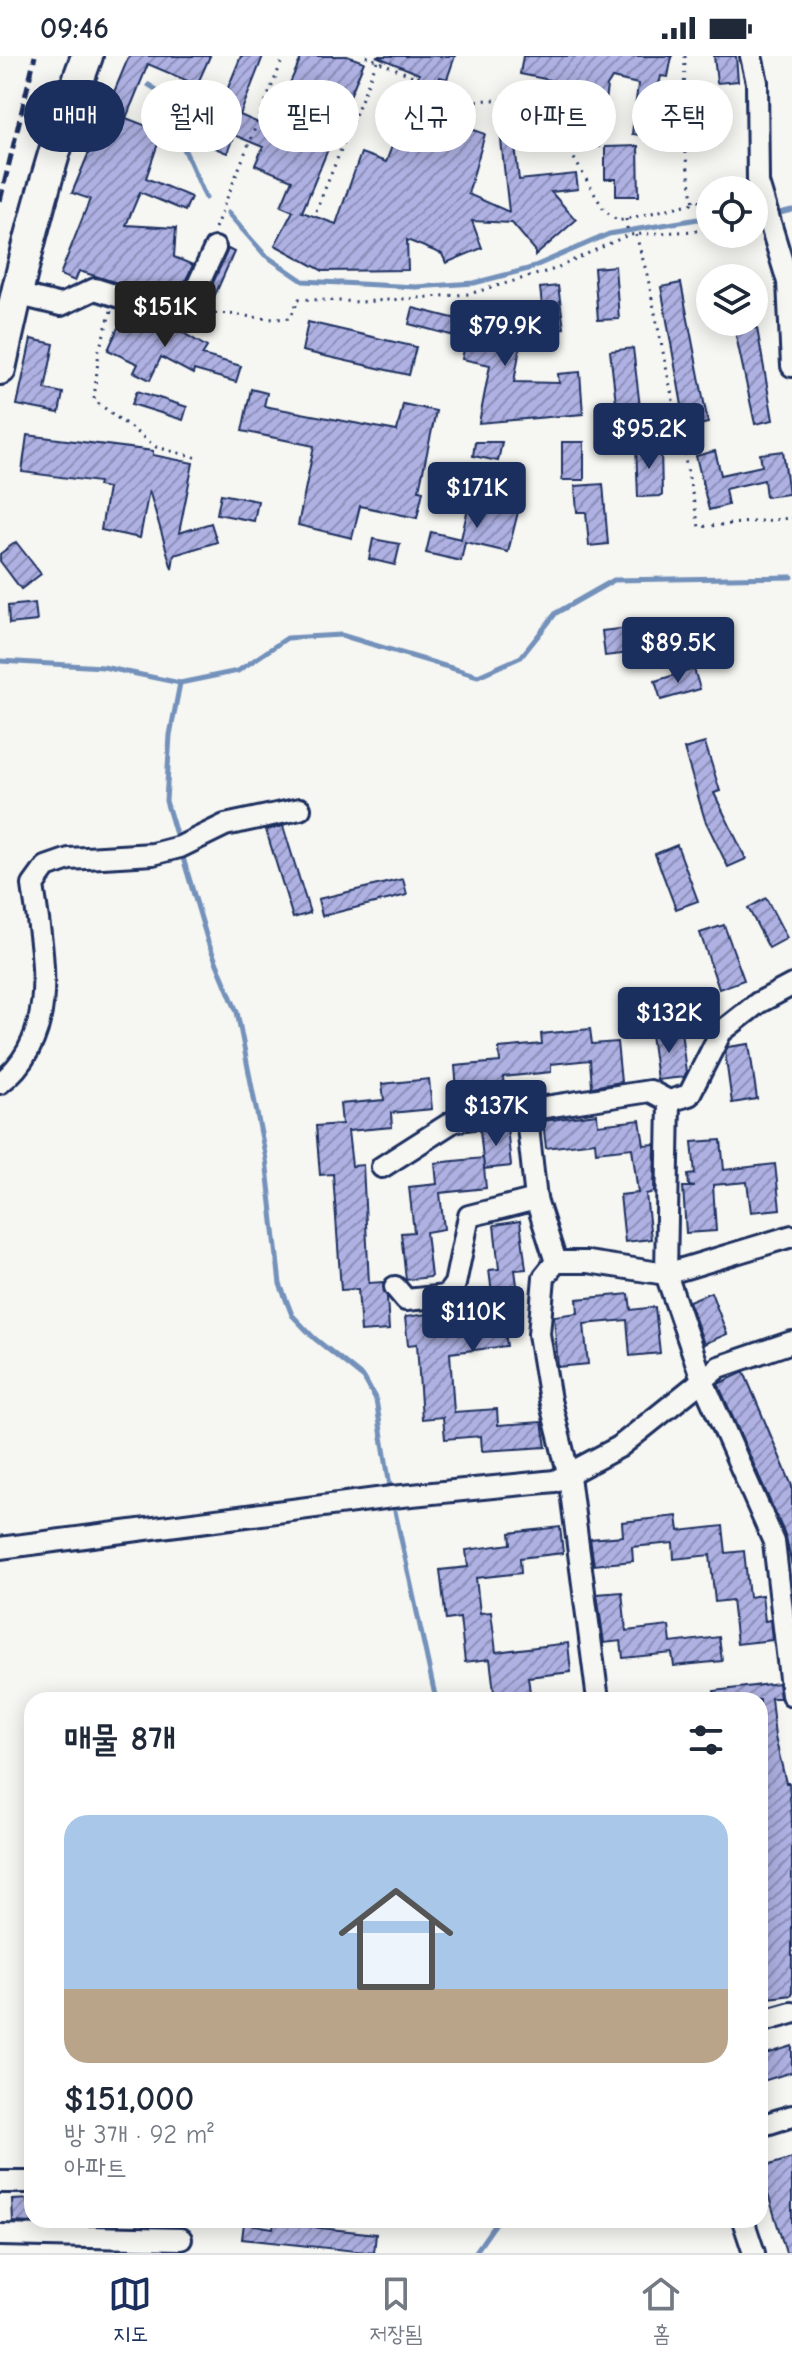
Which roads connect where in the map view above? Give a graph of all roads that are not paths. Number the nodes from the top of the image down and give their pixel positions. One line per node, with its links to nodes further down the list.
1 (87, 56): 4 (main road)
2 (751, 56): 5 (street)
3 (215, 248): 4 (street)
4 (16, 294): 6 (main road)
5 (792, 366)
6 (0, 369)
7 (300, 809): 9 (street)
8 (792, 985): 10 (street)
9 (0, 1083)
10 (669, 1101): 11 (street); 16 (street)
11 (526, 1109): 12 (street); 13 (street)
12 (382, 1167)
13 (536, 1199): 15 (street); 17 (street)
14 (792, 1236): 16 (street)
15 (556, 1262): 16 (street); 20 (street)
16 (666, 1274): 19 (street)
17 (395, 1287)
18 (792, 1342): 19 (street)
19 (702, 1379): 20 (street); 23 (street)
20 (569, 1476): 21 (street); 22 (street)
21 (0, 1548)
22 (597, 1692)
23 (792, 1695)
24 (792, 2013): 25 (street)
25 (768, 2020)
26 (792, 2116): 27 (street)
27 (768, 2124)
28 (0, 2182): 29 (street)
29 (24, 2182)
30 (746, 2228): 33 (street)
31 (0, 2235): 32 (street)
32 (181, 2239)
33 (754, 2253)

